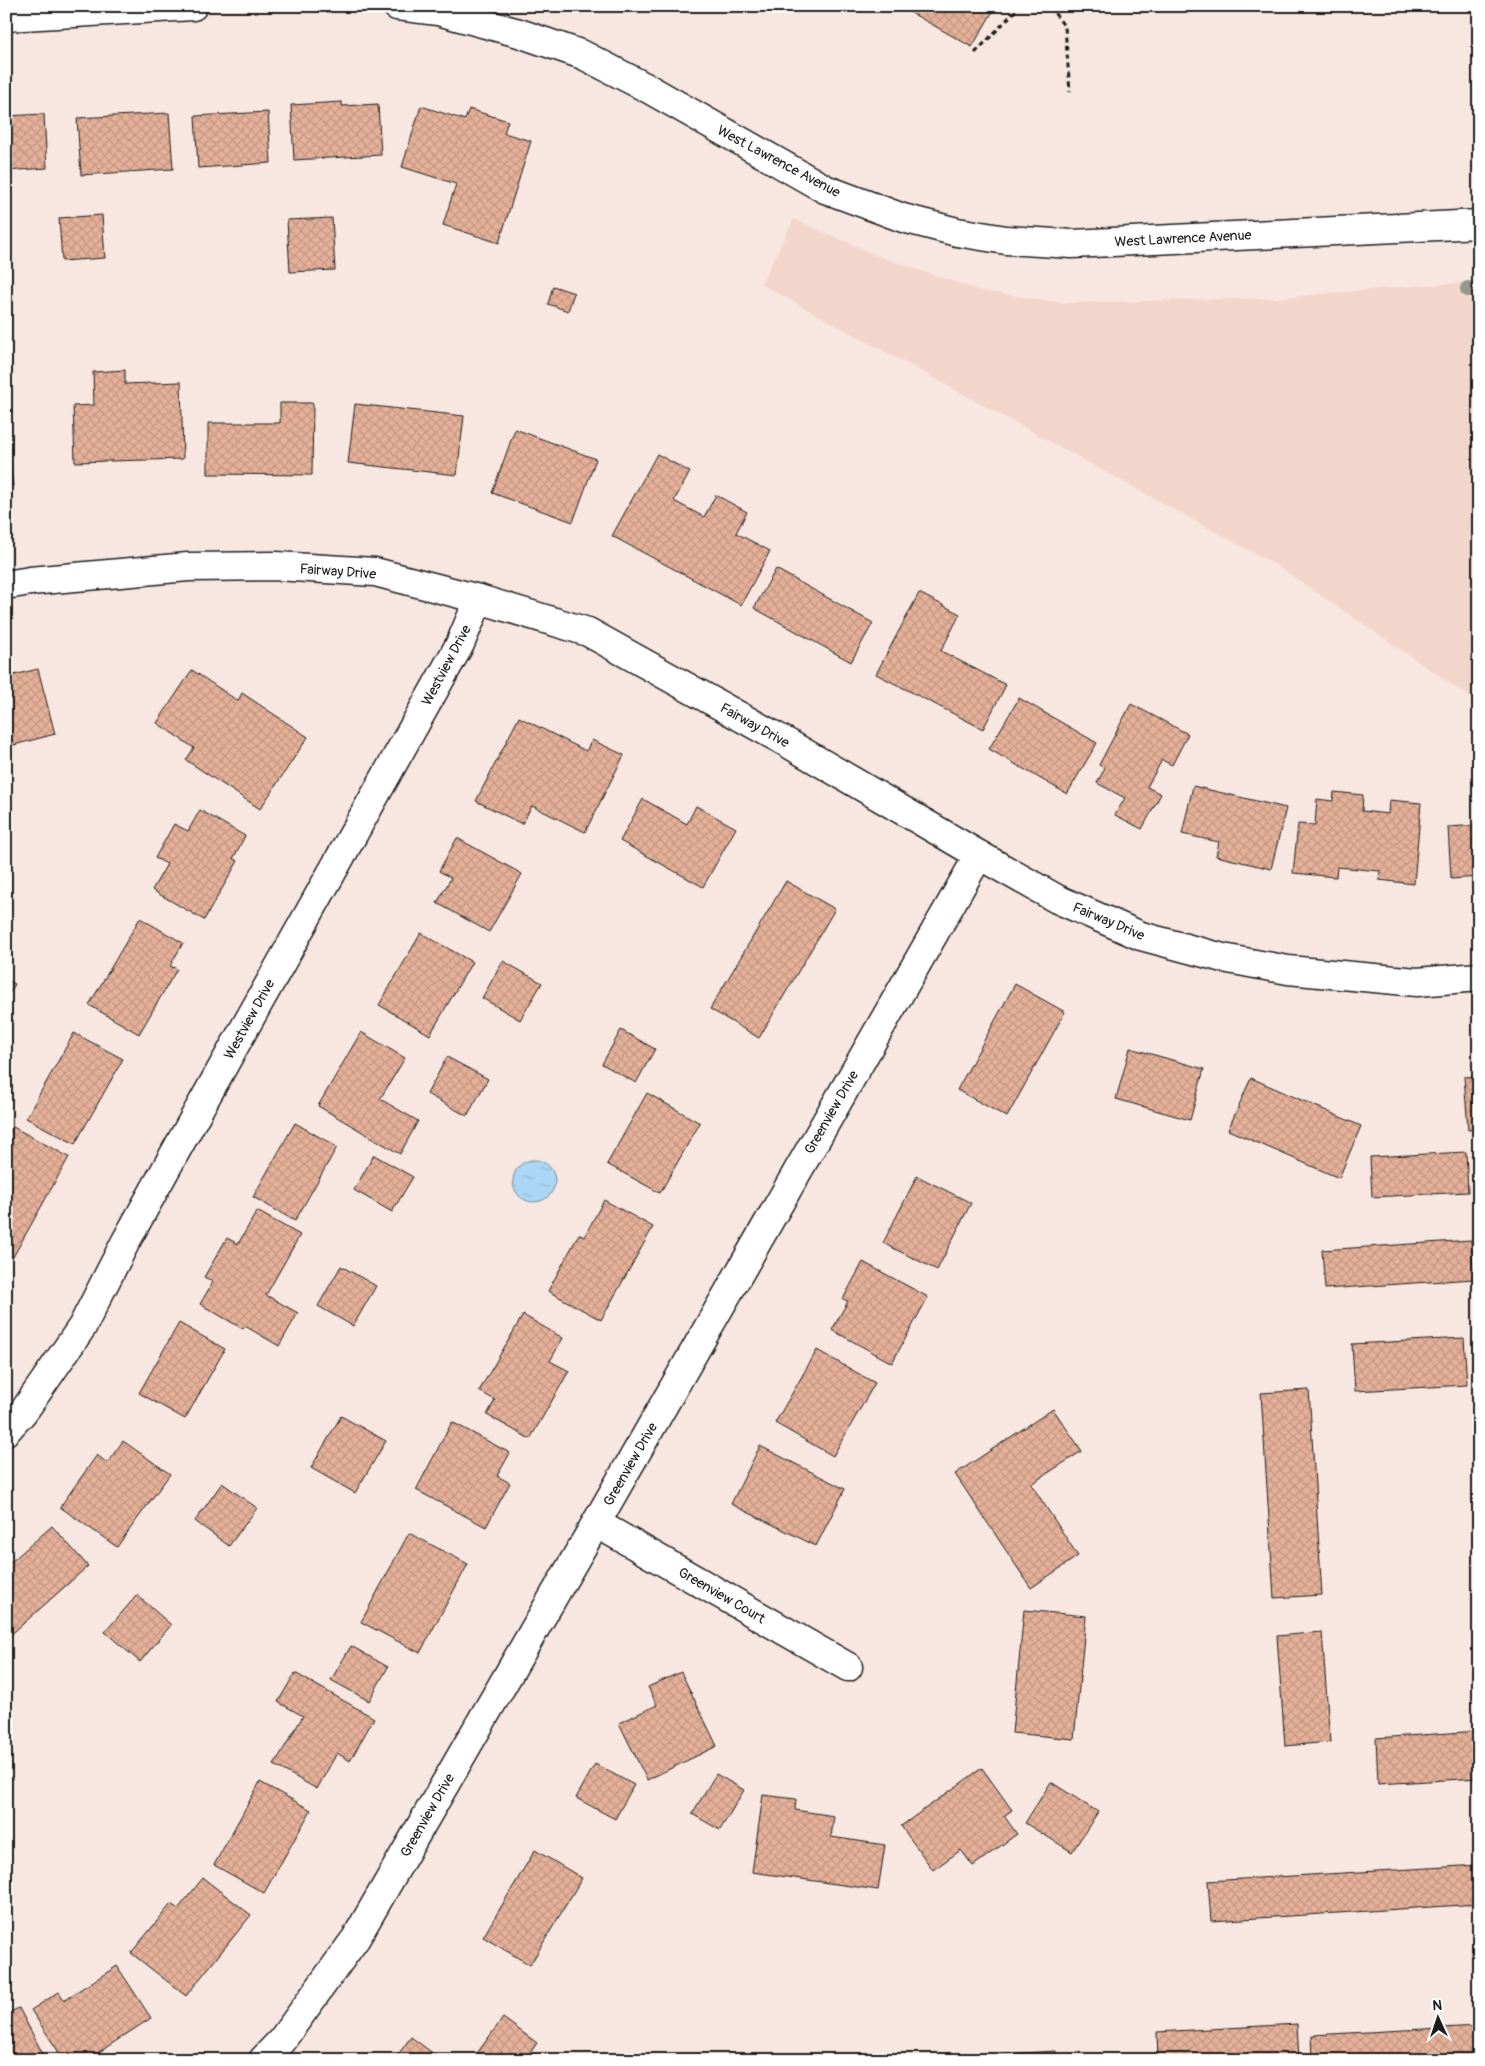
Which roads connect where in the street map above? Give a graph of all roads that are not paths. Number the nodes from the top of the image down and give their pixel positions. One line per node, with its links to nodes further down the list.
1 (193, 6): 3 (street)
2 (397, 6): 4 (street, West Lawrence Avenue)
3 (6, 17)
4 (1479, 224)
5 (6, 585): 6 (street, Fairway Drive)
6 (479, 599): 7 (street, Fairway Drive); 9 (street, Westview Drive)
7 (978, 856): 8 (street, Fairway Drive); 10 (street, Greenview Drive)
8 (1479, 978)
9 (6, 1431)
10 (596, 1523): 11 (street, Greenview Court); 12 (street, Greenview Drive)
11 (848, 1667)
12 (263, 2060)

